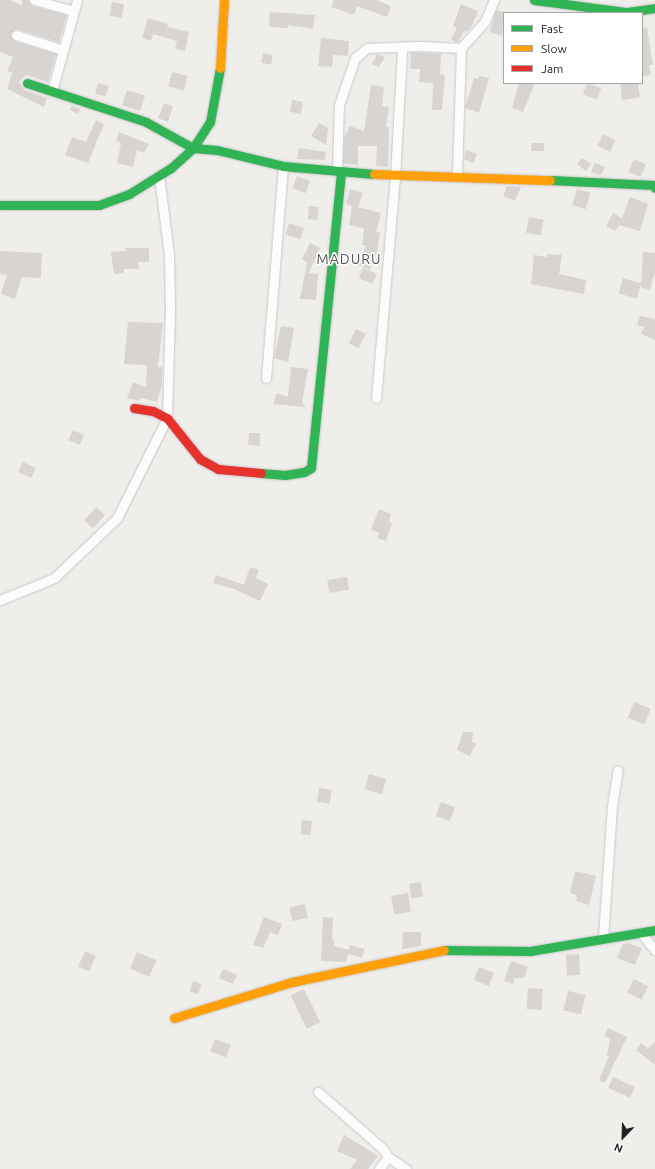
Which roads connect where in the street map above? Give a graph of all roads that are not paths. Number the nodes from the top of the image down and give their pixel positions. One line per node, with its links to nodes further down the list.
1 (34, 0): 7 (street)
2 (77, 0): 7 (street)
3 (224, 0): 14 (street)
4 (494, 0): 9 (street)
5 (534, 0): 6 (street)
6 (655, 8)
7 (74, 11): 11 (street)
8 (16, 36): 11 (street)
9 (461, 48): 10 (street); 19 (street)
10 (402, 49): 16 (street); 18 (street)
11 (64, 50): 13 (street)
12 (27, 83): 13 (street)
13 (52, 91): 14 (street)
14 (193, 148): 15 (street); 17 (street)
15 (283, 166): 16 (street); 22 (street)
16 (339, 171): 18 (street); 25 (street)
17 (159, 176): 21 (street); 25 (street)
18 (395, 176): 19 (street); 23 (street)
19 (457, 176): 20 (street)
20 (655, 188)
21 (0, 205)
22 (266, 378)
23 (376, 398)
24 (134, 408): 25 (street)
25 (166, 418): 26 (street)
26 (0, 600)
27 (618, 770): 30 (street)
28 (655, 930): 29 (street)
29 (641, 932): 30 (street); 31 (street)
30 (603, 938): 32 (street)
31 (655, 950)
32 (174, 1018)
33 (318, 1092): 34 (street)
34 (388, 1157): 35 (street); 36 (street)
35 (379, 1169)
36 (406, 1169)

